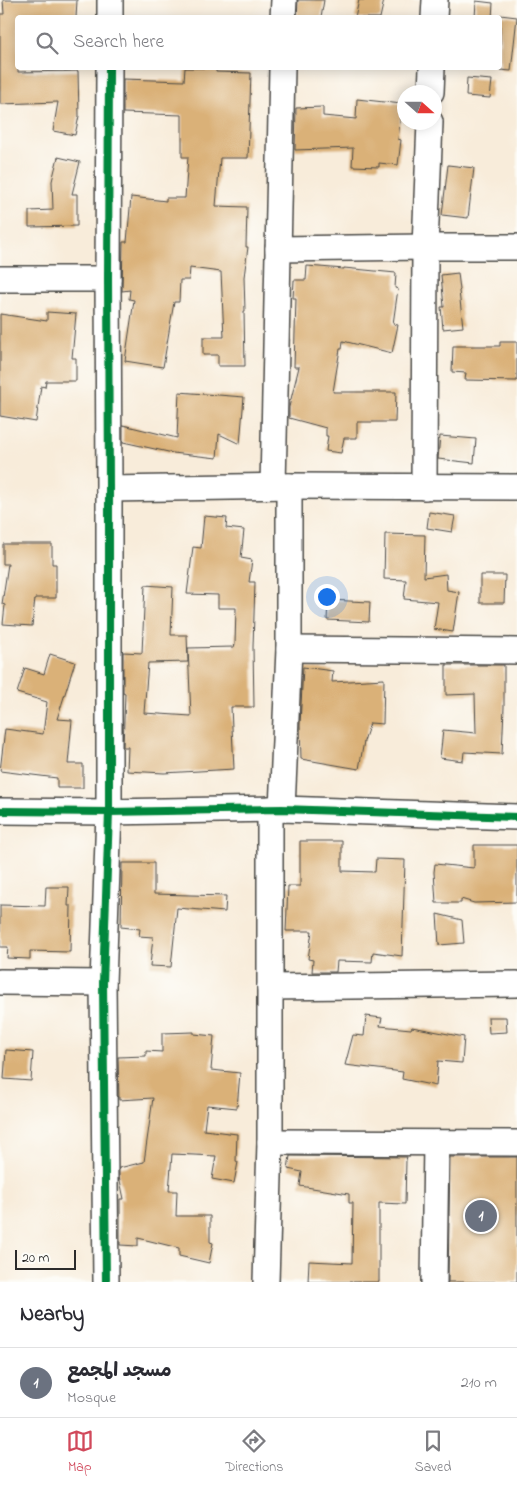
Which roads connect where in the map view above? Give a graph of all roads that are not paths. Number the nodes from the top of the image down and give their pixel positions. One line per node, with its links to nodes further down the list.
1 (110, 0): 4 (street)
2 (284, 0): 5 (street)
3 (435, 0): 6 (street)
4 (110, 15)
5 (283, 15)
6 (434, 15)
7 (109, 70): 16 (street)
8 (282, 70): 14 (street)
9 (432, 70): 10 (street)
10 (431, 85)
11 (430, 130): 12 (street)
12 (425, 247): 13 (street); 14 (street); 18 (street)
13 (517, 247)
14 (278, 249): 17 (street)
15 (0, 279): 16 (street)
16 (108, 279): 20 (street)
17 (281, 486): 18 (street); 20 (street); 21 (street)
18 (424, 487): 19 (street)
19 (517, 487)
20 (109, 489): 25 (street)
21 (288, 649): 22 (street); 23 (street)
22 (517, 651)
23 (276, 809): 25 (street); 26 (street); 30 (street)
24 (0, 811): 25 (street)
25 (109, 812): 28 (street)
26 (517, 817)
27 (0, 982): 28 (street)
28 (103, 984): 34 (street)
29 (517, 984): 30 (street)
30 (270, 987): 31 (street)
31 (270, 1142): 32 (street); 35 (street)
32 (436, 1143): 33 (street); 36 (street)
33 (517, 1143)
34 (106, 1282)
35 (266, 1282)
36 (434, 1282)

